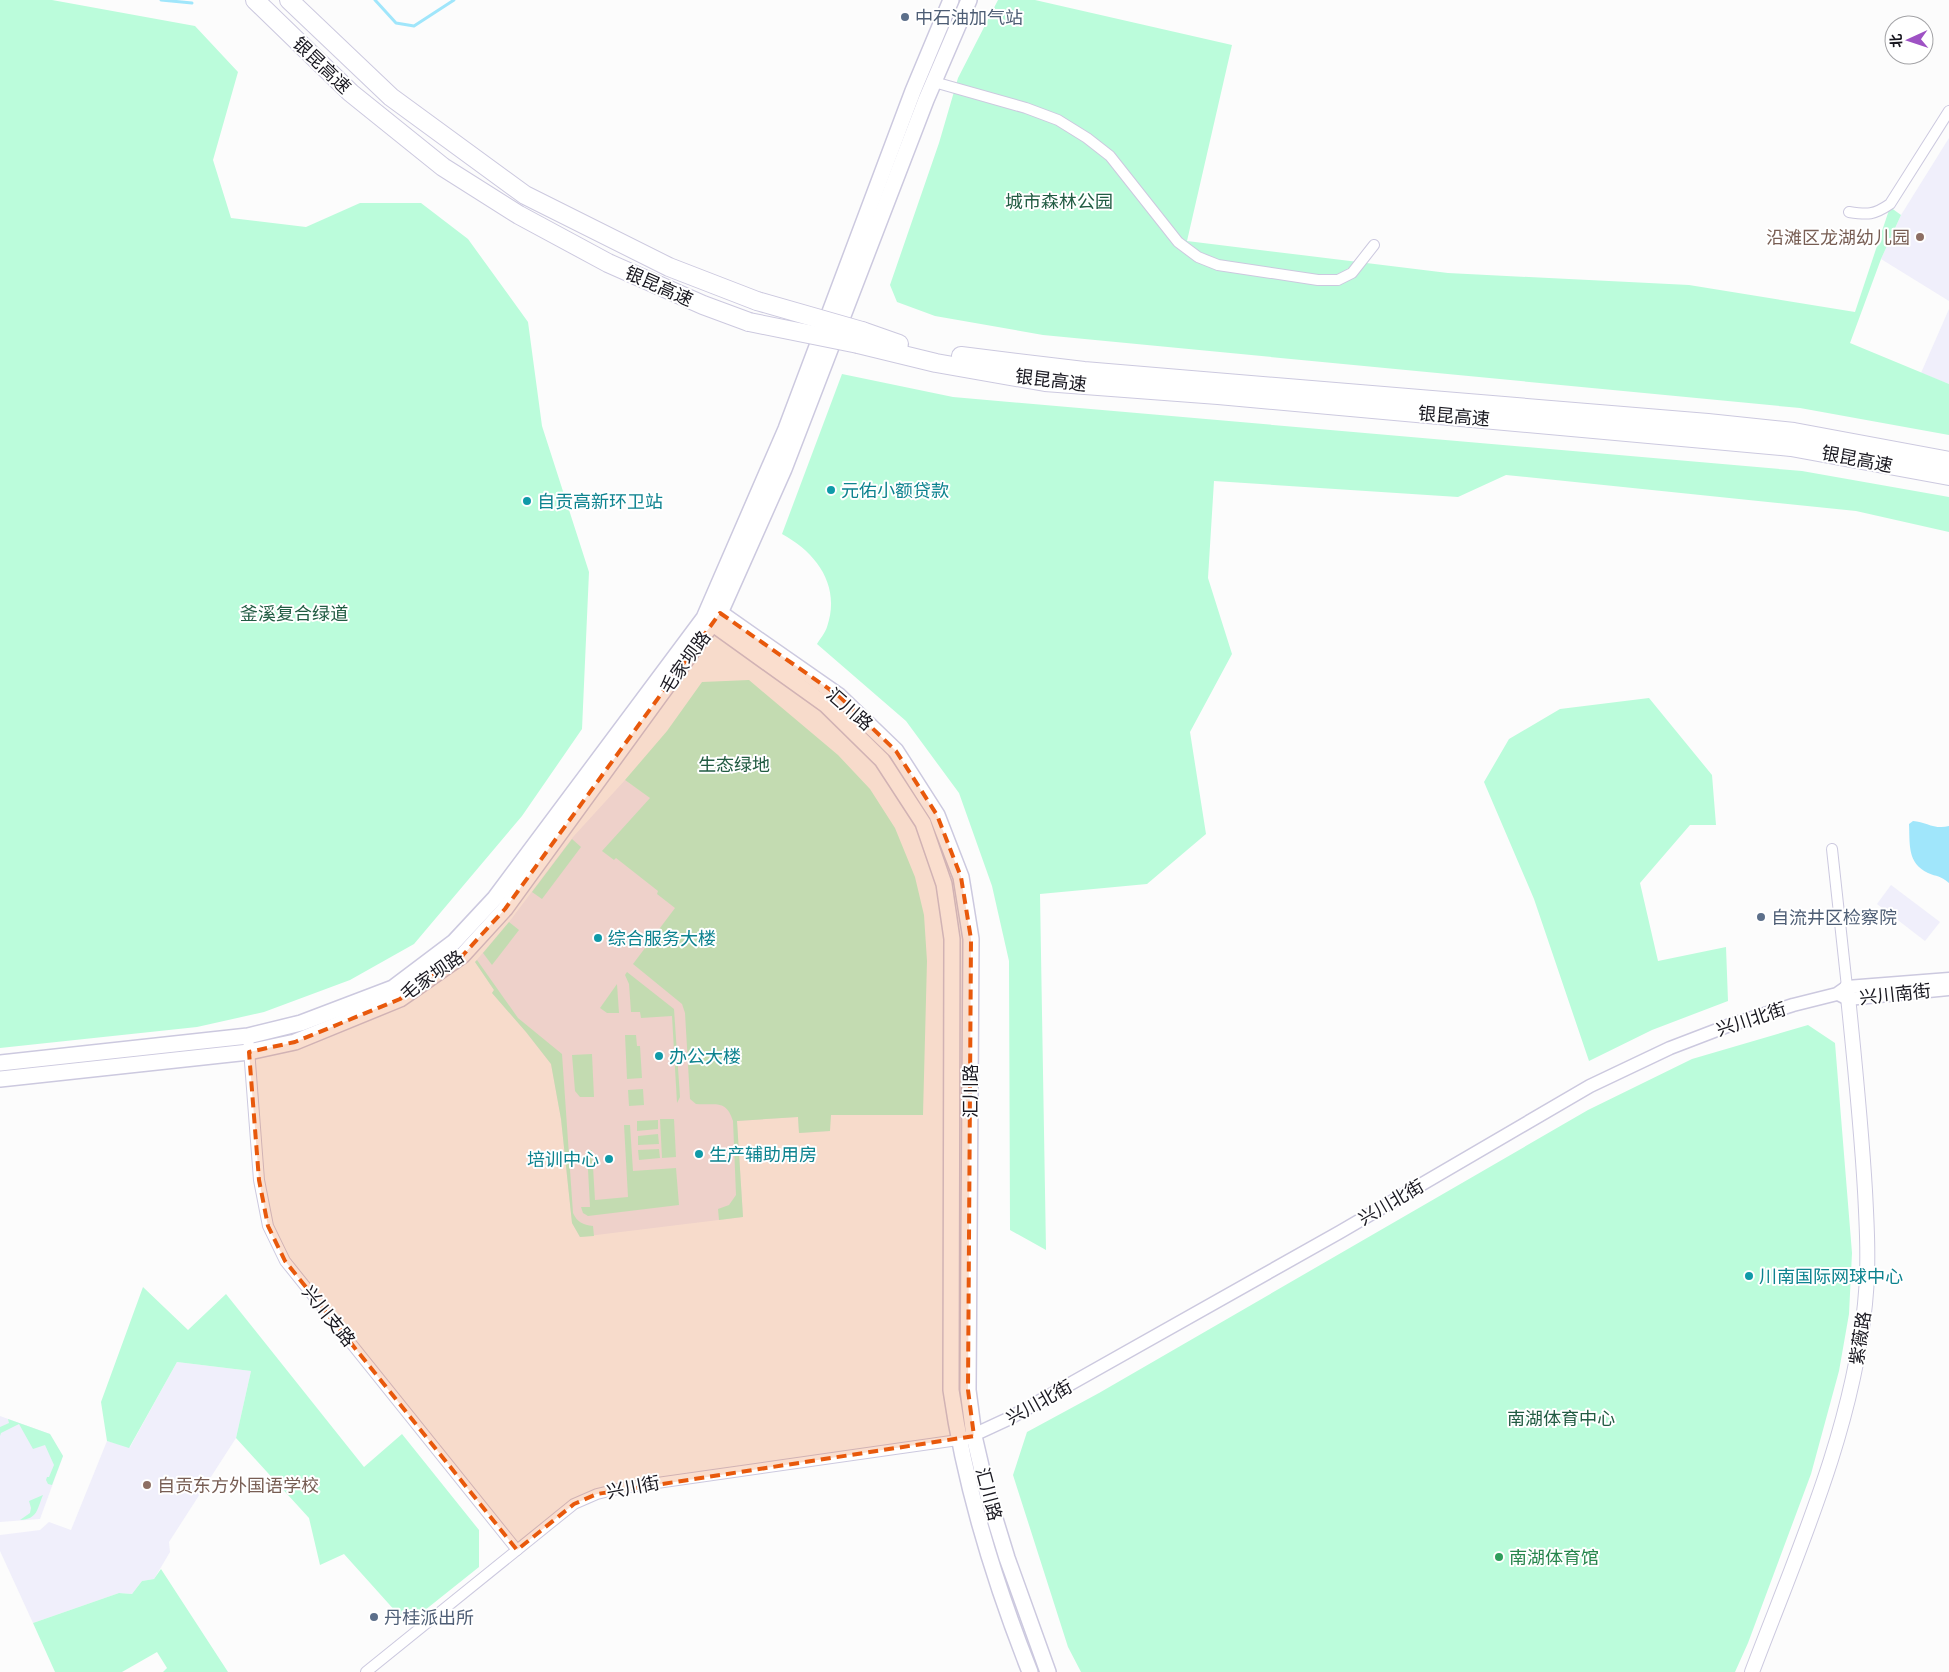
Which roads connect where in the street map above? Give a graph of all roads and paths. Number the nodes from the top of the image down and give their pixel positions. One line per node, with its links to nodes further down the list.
1 (255, 0): 9 (highway, 银昆高速, bridge)
2 (289, 0): 9 (highway, 银昆高速, bridge)
3 (951, 0): 12 (main road)
4 (968, 0): 5 (main road)
5 (934, 82): 8 (street); 12 (main road)
6 (1949, 111): 7 (street)
7 (1849, 212)
8 (1374, 245)
9 (860, 338): 10 (highway, 银昆高速); 11 (highway, 银昆高速)
10 (1949, 462)
11 (1949, 476)
12 (712, 615): 17 (main road, 毛家坝路); 18 (main road, 毛家坝路); 21 (main road, 汇川路); 22 (main road, 汇川路)
13 (1832, 849): 16 (street)
14 (1949, 979): 16 (street, 兴川南街)
15 (1949, 989): 16 (street, 兴川南街)
16 (1844, 993): 21 (street, 兴川北街); 27 (main road, 紫薇路)
17 (248, 1036): 18 (street, 兴川支路); 19 (main road, 毛家坝路)
18 (249, 1052): 20 (main road, 毛家坝路); 23 (street, 兴川支路)
19 (0, 1062)
20 (0, 1079)
21 (974, 1436): 22 (street, 兴川北街); 26 (main road, 汇川路)
22 (958, 1440): 23 (street, 兴川街); 25 (main road, 汇川路)
23 (517, 1550): 24 (street, 兴川街)
24 (366, 1672)
25 (1030, 1672)
26 (1048, 1672)
27 (1752, 1672)

